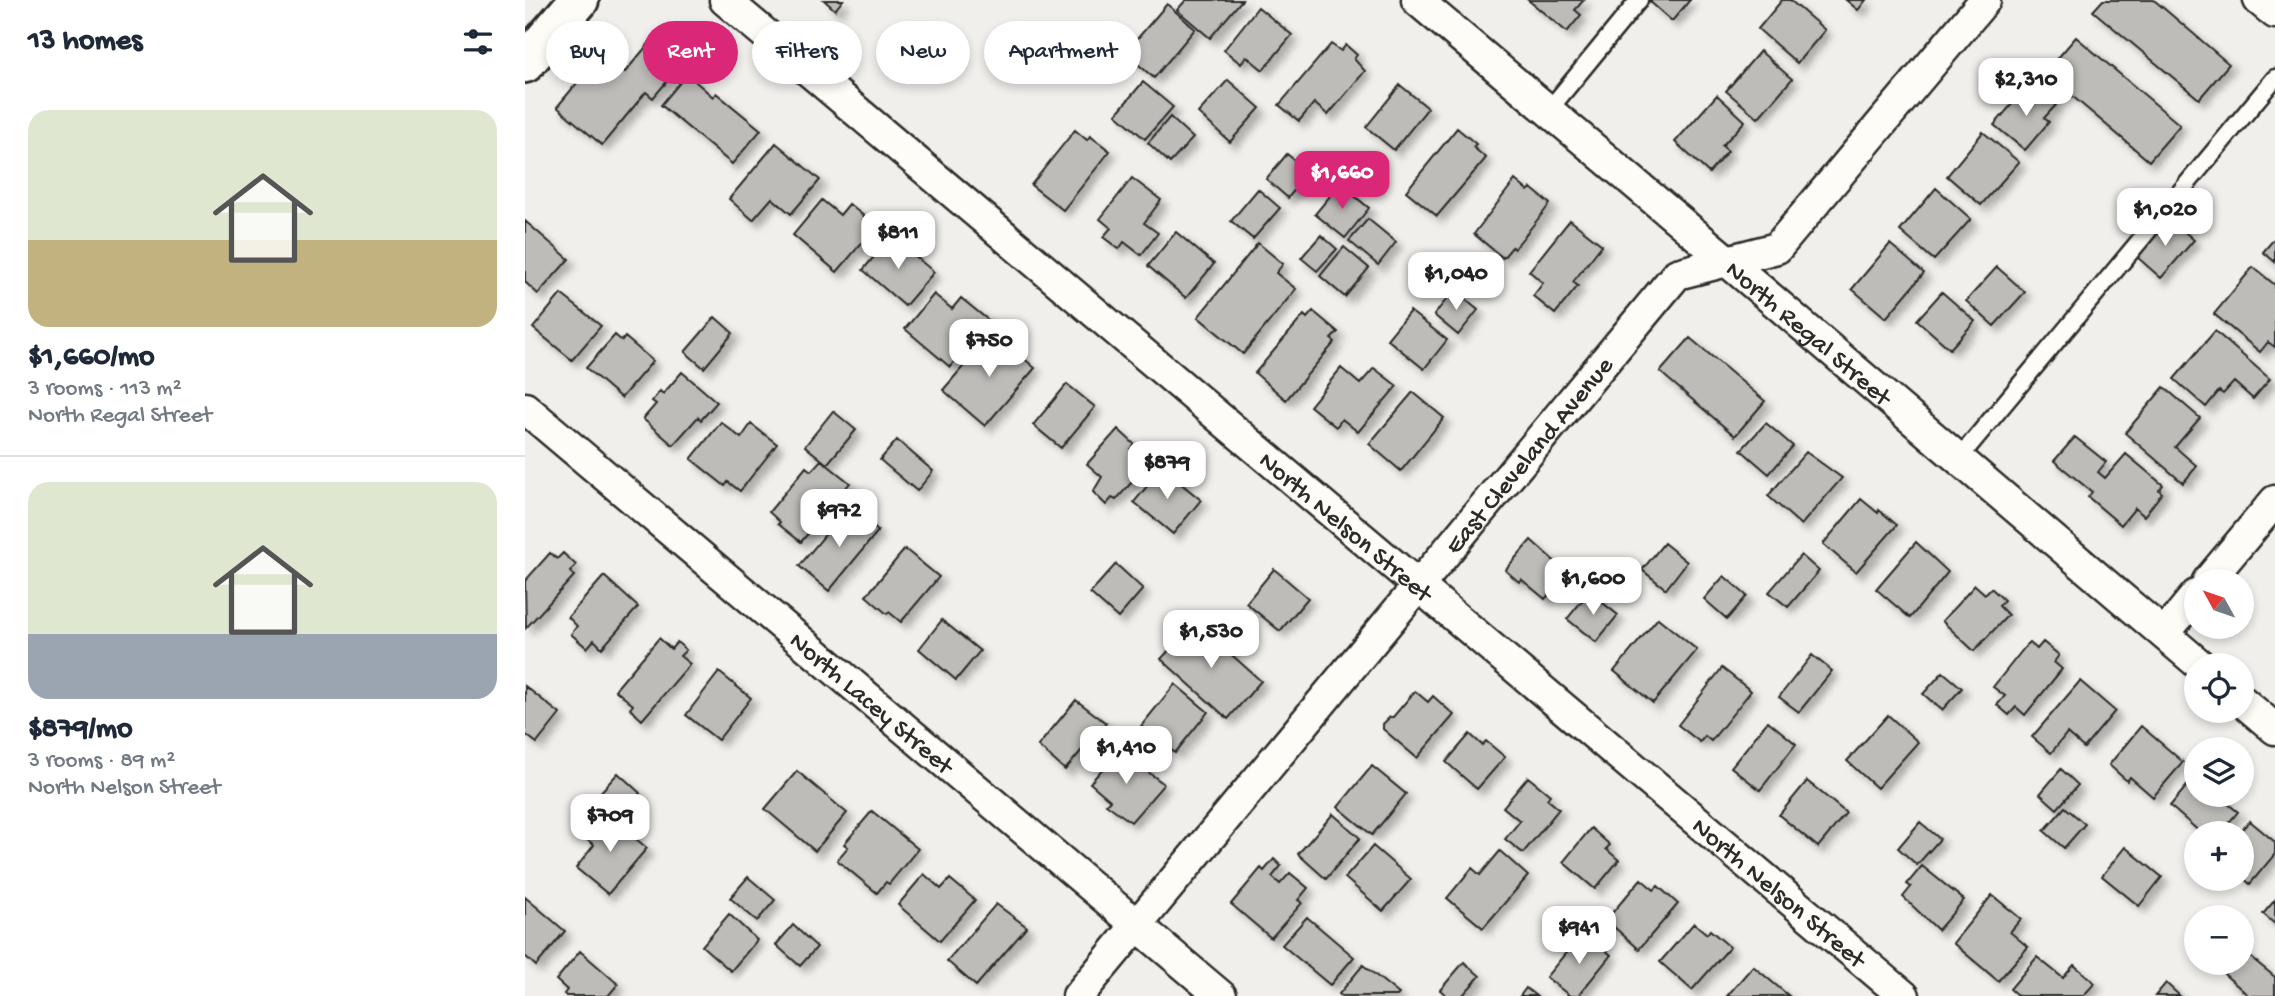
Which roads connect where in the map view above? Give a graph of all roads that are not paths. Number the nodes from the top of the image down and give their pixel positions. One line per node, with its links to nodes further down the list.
1 (579, 0): 8 (main road)
2 (725, 0): 16 (street, North Nelson Street)
3 (1417, 0): 10 (street, North Regal Street)
4 (1639, 0): 10 (lane)
5 (1985, 0): 11 (street, East Cleveland Avenue)
6 (2259, 0): 7 (street)
7 (2275, 13)
8 (525, 63)
9 (2275, 78): 13 (lane)
10 (1548, 111): 11 (street, North Regal Street)
11 (1727, 261): 13 (street, North Regal Street); 16 (street, East Cleveland Avenue)
12 (525, 408): 22 (street, North Lacey Street)
13 (1959, 458): 18 (street, North Regal Street)
14 (2275, 501): 15 (street)
15 (2218, 569)
16 (1419, 586): 22 (street, East Cleveland Avenue); 25 (street, North Nelson Street)
17 (2184, 610): 18 (street)
18 (2164, 634): 19 (street, North Regal Street)
19 (2186, 653)
20 (2254, 711): 21 (street)
21 (2275, 729)
22 (1137, 926): 23 (street, East Cleveland Avenue); 24 (street, North Lacey Street)
23 (1078, 996)
24 (1221, 996)
25 (1904, 996)

